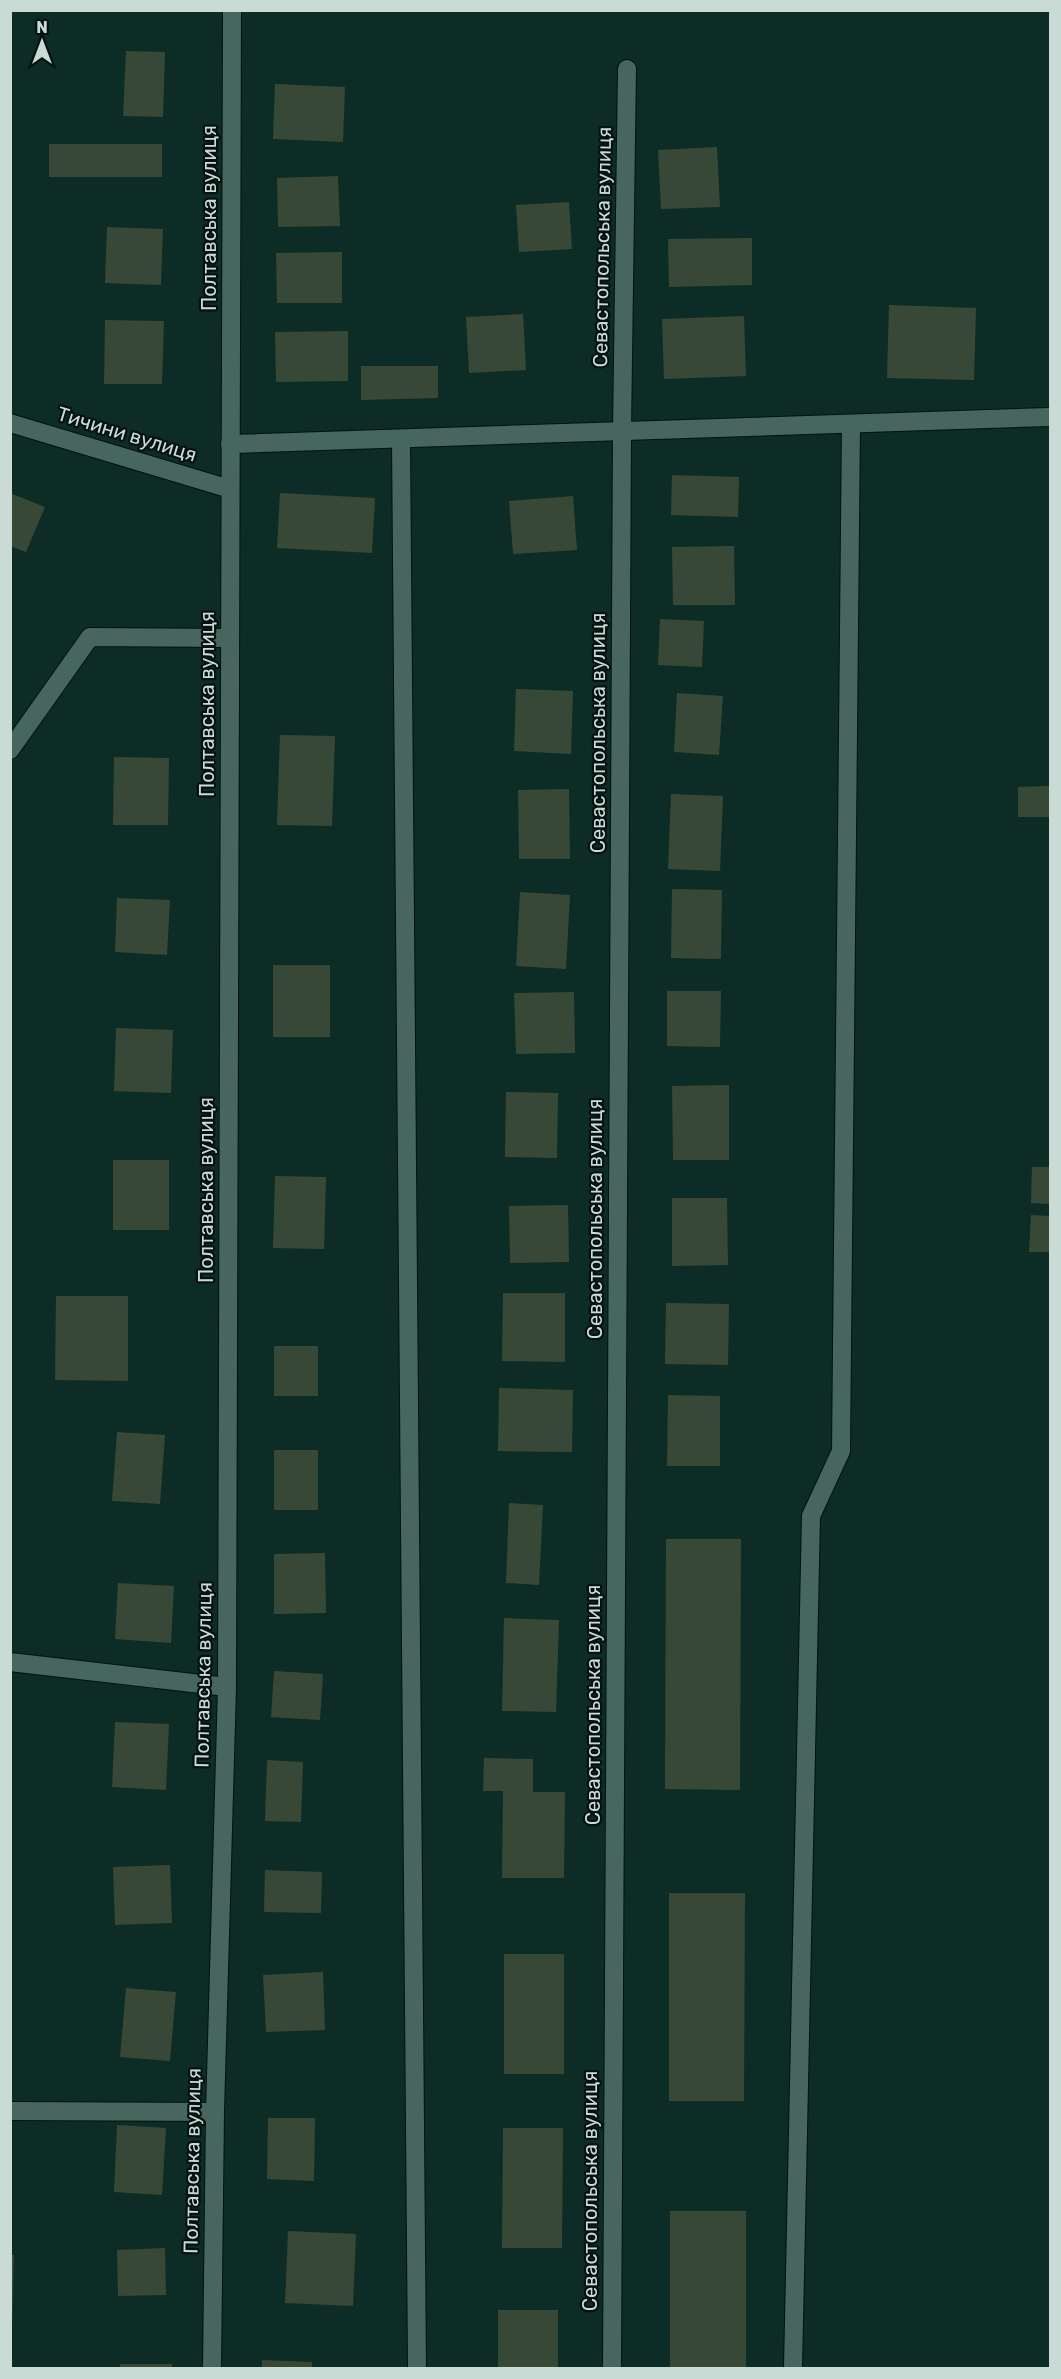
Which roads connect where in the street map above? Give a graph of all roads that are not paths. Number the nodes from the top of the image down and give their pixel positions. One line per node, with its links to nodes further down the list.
1 (232, 10): 8 (street, Полтавська вулиця)
2 (627, 69): 6 (street, Севастопольська вулиця)
3 (1050, 417): 5 (street)
4 (10, 423): 9 (street, Тичини вулиця)
5 (851, 424): 6 (street); 19 (street)
6 (622, 431): 7 (street); 18 (street, Севастопольська вулиця)
7 (401, 438): 8 (street); 17 (street)
8 (231, 444): 9 (street, Полтавська вулиця)
9 (230, 489): 10 (street, Полтавська вулиця)
10 (230, 638): 11 (street); 13 (street, Полтавська вулиця)
11 (10, 750)
12 (10, 1662): 13 (street)
13 (227, 1687): 15 (street, Полтавська вулиця)
14 (10, 2110): 15 (street)
15 (215, 2112): 16 (street, Полтавська вулиця)
16 (212, 2368)
17 (417, 2368)
18 (612, 2368)
19 (794, 2368)

